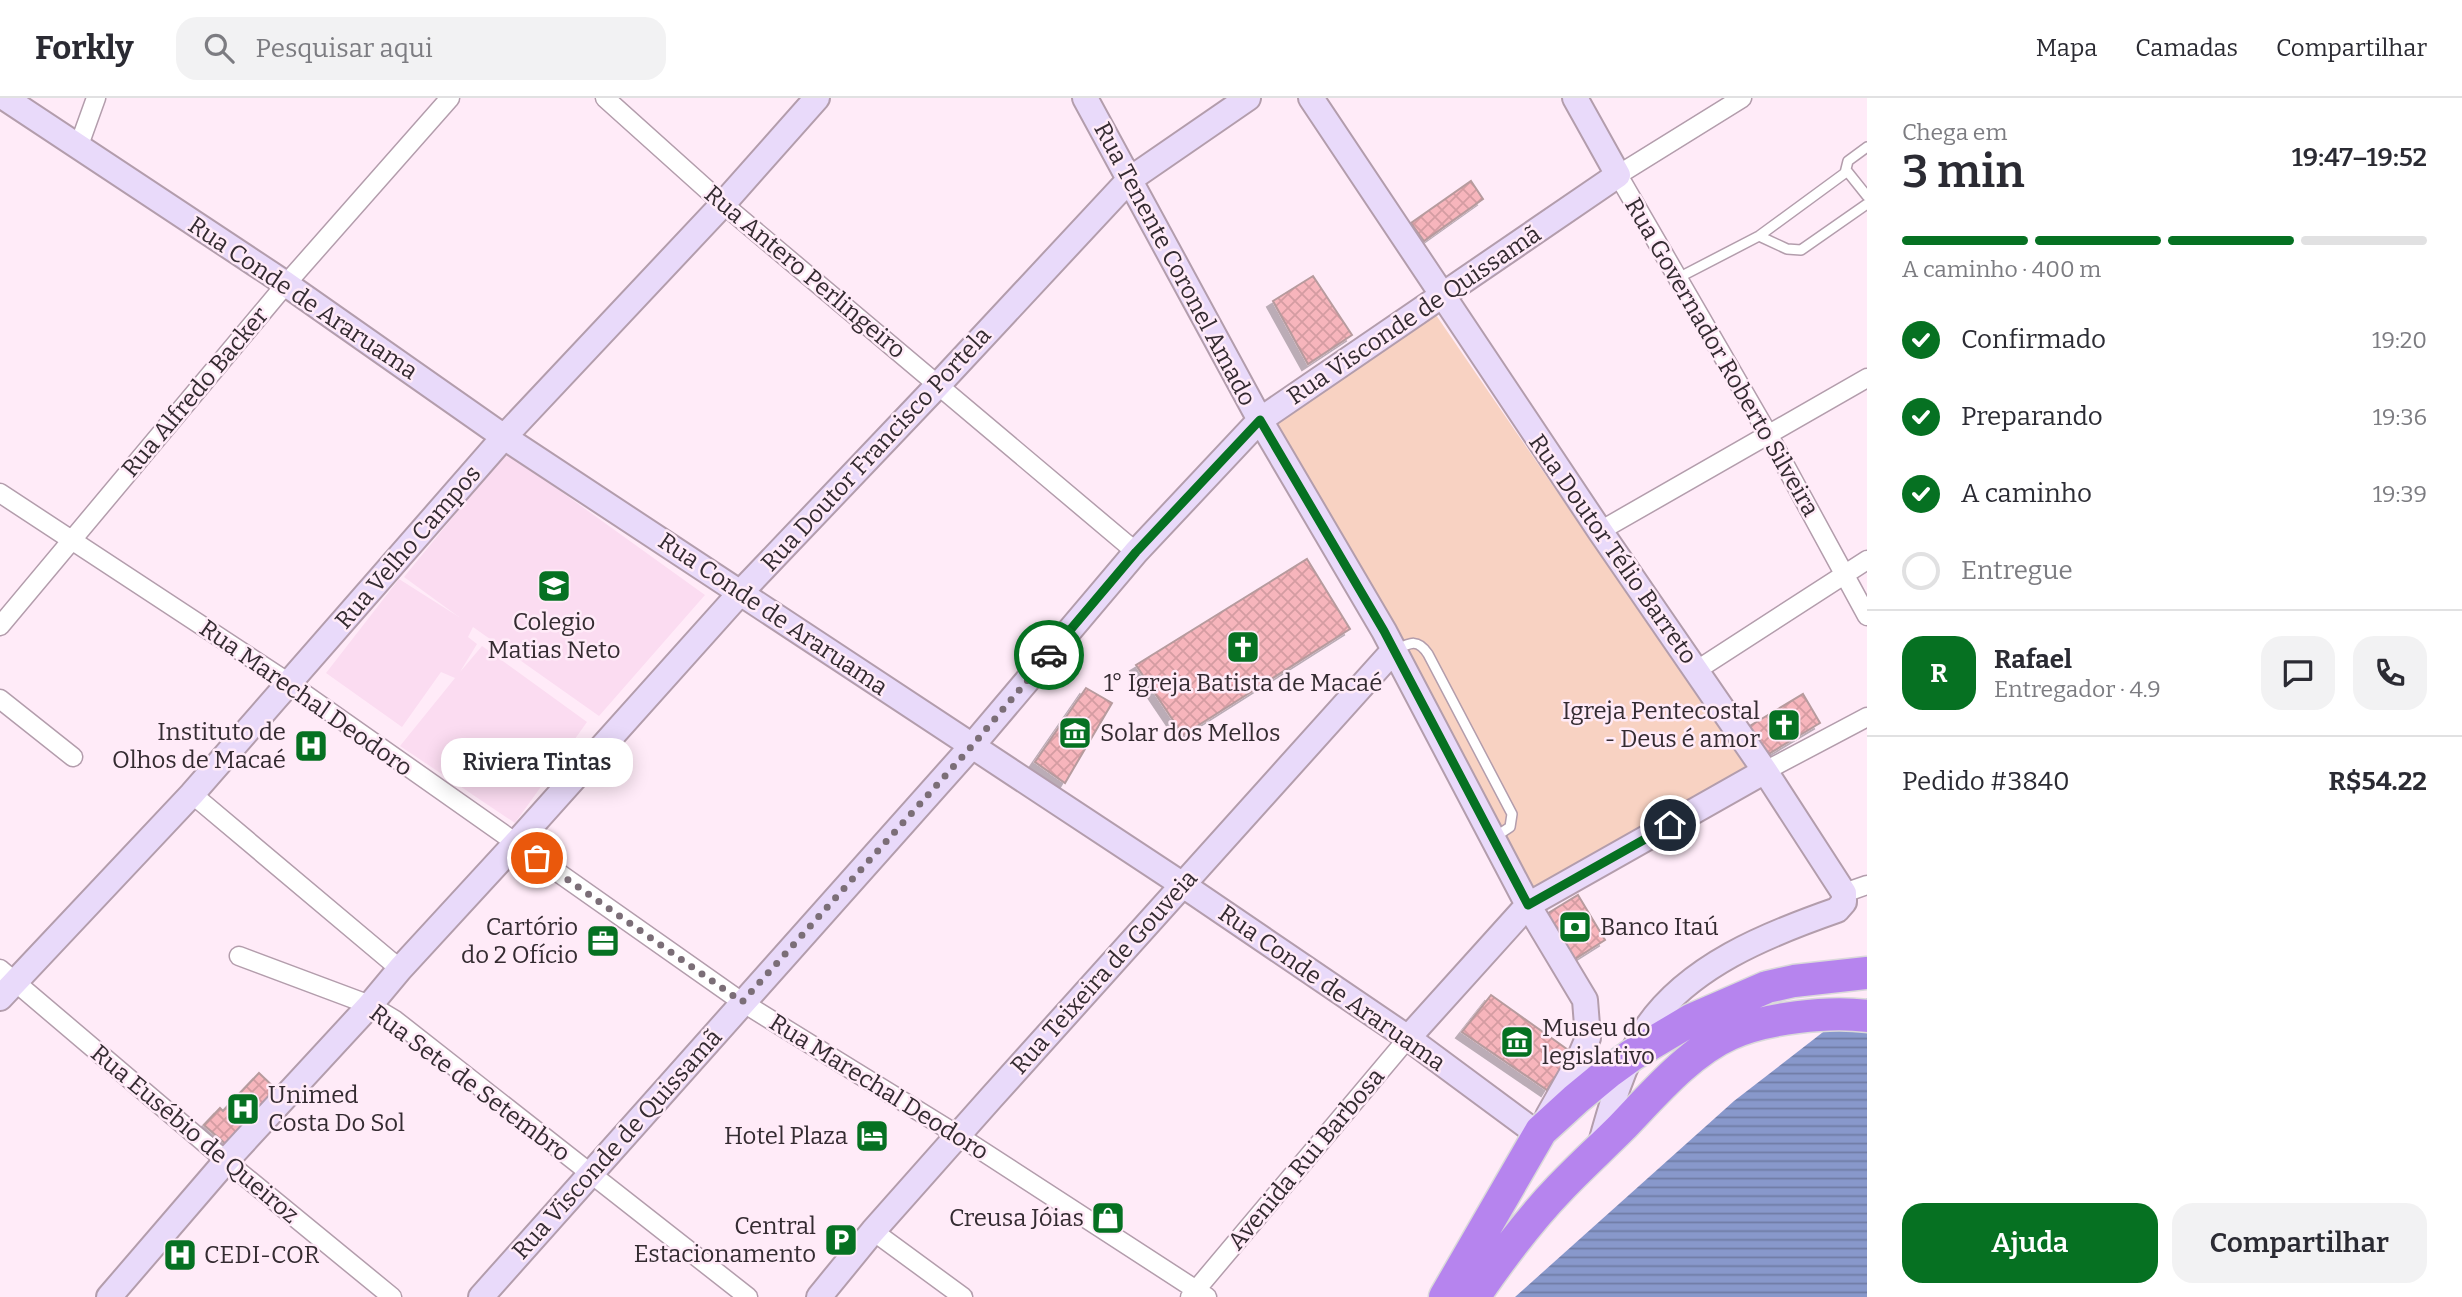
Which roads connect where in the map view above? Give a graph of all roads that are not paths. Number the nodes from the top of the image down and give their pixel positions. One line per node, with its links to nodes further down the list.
1 (5, 98): 12 (street, Rua Conde de Araruama)
2 (96, 98): 12 (street)
3 (450, 98): 21 (street, Rua Alfredo Backer)
4 (605, 98): 17 (street, Rua Antero Perlingeiro)
5 (817, 98): 17 (street, Rua Velho Campos)
6 (1085, 98): 15 (street, Rua Tenente Coronel Amado)
7 (1248, 98): 15 (street, Rua Doutor Francisco Portela)
8 (1311, 98): 22 (street, Rua Doutor Télio Barreto)
9 (1575, 98): 14 (street, Rua Governador Roberto Silveira)
10 (1742, 98): 14 (street, Rua Visconde de Quissamã)
11 (1867, 146): 13 (lane)
12 (78, 148): 21 (street, Rua Conde de Araruama)
13 (1847, 171): 16 (lane); 19 (lane)
14 (1618, 175): 20 (street, Rua Governador Roberto Silveira); 22 (street, Rua Visconde de Quissamã)
15 (1129, 180): 24 (street, Rua Doutor Francisco Portela); 25 (street, Rua Tenente Coronel Amado)
16 (1867, 197)
17 (723, 204): 24 (street, Rua Antero Perlingeiro); 27 (street, Rua Velho Campos)
18 (1867, 204): 19 (lane)
19 (1759, 236): 20 (lane)
20 (1678, 278): 26 (street, Rua Governador Roberto Silveira)
21 (286, 284): 27 (street, Rua Conde de Araruama); 30 (street, Rua Alfredo Backer)
22 (1442, 296): 25 (street, Rua Visconde de Quissamã); 29 (street, Rua Doutor Télio Barreto)
23 (1867, 378): 26 (street)
24 (938, 385): 31 (street, Rua Antero Perlingeiro); 34 (street, Rua Doutor Francisco Portela)
25 (1260, 420): 31 (street, Rua Visconde de Quissamã); 37 (street, Rua Tenente Coronel Amado)
26 (1768, 434): 29 (street); 33 (street, Rua Governador Roberto Silveira)
27 (504, 437): 34 (street, Rua Conde de Araruama); 39 (street, Rua Velho Campos)
28 (0, 493): 30 (street, Rua Marechal Deodoro)
29 (1600, 531): 38 (street, Rua Doutor Télio Barreto)
30 (70, 541): 36 (street, Rua Alfredo Backer); 39 (street, Rua Marechal Deodoro)
31 (1136, 552): 42 (street, Rua Visconde de Quissamã)
32 (1867, 559): 33 (street)
33 (1844, 575): 35 (street, Rua Governador Roberto Silveira); 38 (street)
34 (741, 592): 42 (street, Rua Conde de Araruama); 46 (street, Rua Doutor Francisco Portela)
35 (1867, 616)
36 (0, 626)
37 (1394, 650): 47 (street, Rua Teixeira de Gouveia); 50 (street, Rua Tenente Coronel Amado)
38 (1697, 670): 44 (street, Rua Doutor Télio Barreto)
39 (289, 682): 45 (street, Rua Velho Campos); 46 (street, Rua Marechal Deodoro)
40 (0, 699): 43 (street)
41 (1867, 717): 44 (street, Avenida Rui Barbosa)
42 (971, 747): 47 (street, Rua Conde de Araruama); 55 (street, Rua Visconde de Quissamã)
43 (73, 757)
44 (1765, 771): 49 (street, Rua Doutor Télio Barreto); 50 (street, Avenida Rui Barbosa)
45 (192, 794): 52 (street); 54 (street, Rua Velho Campos)
46 (516, 843): 52 (street, Rua Doutor Francisco Portela); 55 (street, Rua Marechal Deodoro)
47 (1183, 885): 59 (street, Rua Conde de Araruama); 62 (street, Rua Teixeira de Gouveia)
48 (1867, 885): 49 (street)
49 (1844, 893): 60 (street)
50 (1528, 905): 59 (street, Avenida Rui Barbosa); 61 (street, Rua Tenente Coronel Amado)
51 (239, 956): 56 (street, Rua Sete de Setembro)
52 (400, 969): 56 (street, Rua Doutor Francisco Portela)
53 (1867, 973): 57 (highway)
54 (5, 983): 64 (street, Rua Eusébio de Queiroz)
55 (742, 1002): 62 (street, Rua Marechal Deodoro); 66 (street, Rua Visconde de Quissamã)
56 (370, 1005): 64 (street, Rua Doutor Francisco Portela); 66 (street, Rua Sete de Setembro)
57 (1757, 1014): 58 (highway); 60 (highway); 63 (highway)
58 (1867, 1016)
59 (1408, 1038): 61 (street, Rua Conde de Araruama); 69 (street, Avenida Rui Barbosa)
60 (1632, 1055): 61 (highway); 63 (street)
61 (1540, 1133): 65 (highway)
62 (959, 1136): 68 (street, Rua Teixeira de Gouveia); 69 (street, Rua Marechal Deodoro)
63 (1599, 1151): 67 (highway)
64 (226, 1161): 70 (street, Rua Doutor Francisco Portela); 71 (street, Rua Eusébio de Queiroz)
65 (1522, 1162): 67 (highway); 76 (highway)
66 (590, 1174): 72 (street, Rua Visconde de Quissamã); 73 (street, Rua Sete de Setembro)
67 (1560, 1189): 77 (highway)
68 (873, 1231): 74 (street, Rua Teixeira de Gouveia); 75 (street)
69 (1198, 1294)
70 (109, 1297)
71 (392, 1297)
72 (481, 1297)
73 (748, 1297)
74 (819, 1297)
75 (963, 1297)
76 (1445, 1297)
77 (1474, 1297)

